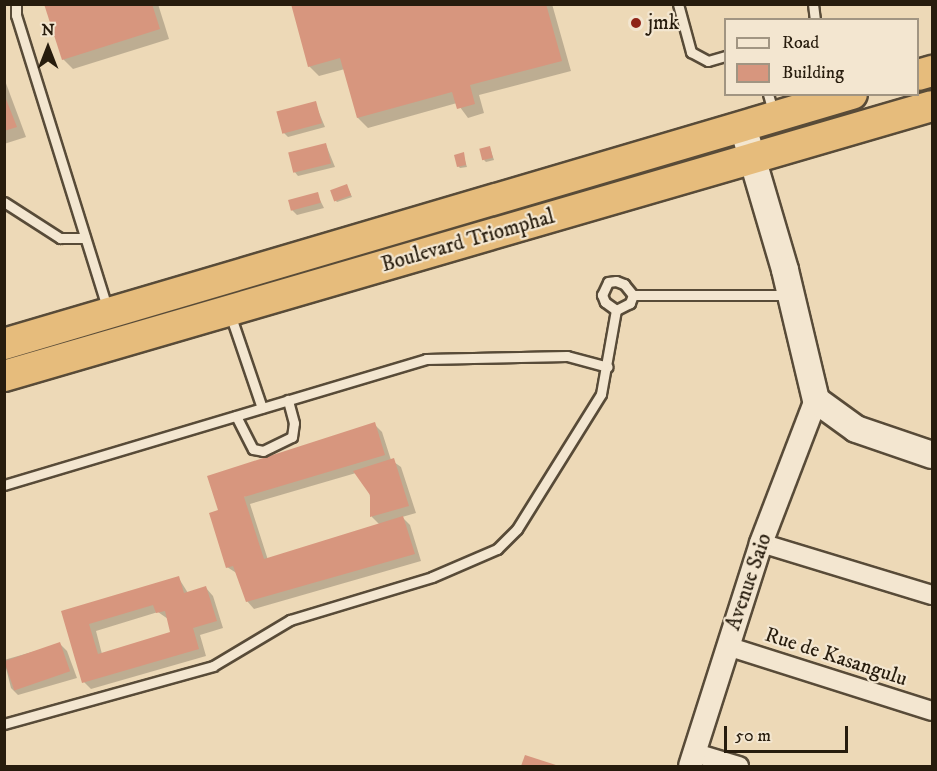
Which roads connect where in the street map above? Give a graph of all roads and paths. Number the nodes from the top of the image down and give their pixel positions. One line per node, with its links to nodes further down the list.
1 (16, 4): 10 (lane)
2 (678, 4): 3 (lane)
3 (724, 57)
4 (838, 96): 5 (highway, Boulevard Triomphal)
5 (771, 106): 7 (highway, Boulevard Triomphal)
6 (933, 106): 8 (highway, Boulevard Triomphal)
7 (743, 127): 8 (main road); 15 (highway, Boulevard Triomphal)
8 (753, 160): 12 (main road); 14 (highway, Boulevard Triomphal)
9 (4, 202): 10 (lane)
10 (85, 238): 15 (lane)
11 (633, 295): 12 (lane); 13 (lane); 13 (lane)
12 (792, 295): 20 (main road)
13 (619, 309): 17 (lane)
14 (230, 311): 18 (highway, Boulevard Triomphal); 21 (lane)
15 (109, 313): 16 (highway, Boulevard Triomphal)
16 (4, 344)
17 (608, 367): 19 (lane); 29 (lane)
18 (4, 376)
19 (288, 400): 21 (lane); 22 (lane)
20 (816, 400): 23 (main road); 25 (street, Avenue Saio)
21 (262, 408): 22 (lane)
22 (236, 416): 24 (lane)
23 (933, 455)
24 (4, 485)
25 (761, 543): 26 (street); 27 (street, Avenue Saio)
26 (933, 596)
27 (727, 646): 28 (street, Rue de Kasangulu); 30 (street, Avenue Saio)
28 (933, 711)
29 (4, 724)
30 (692, 760): 31 (street)
31 (739, 766)

